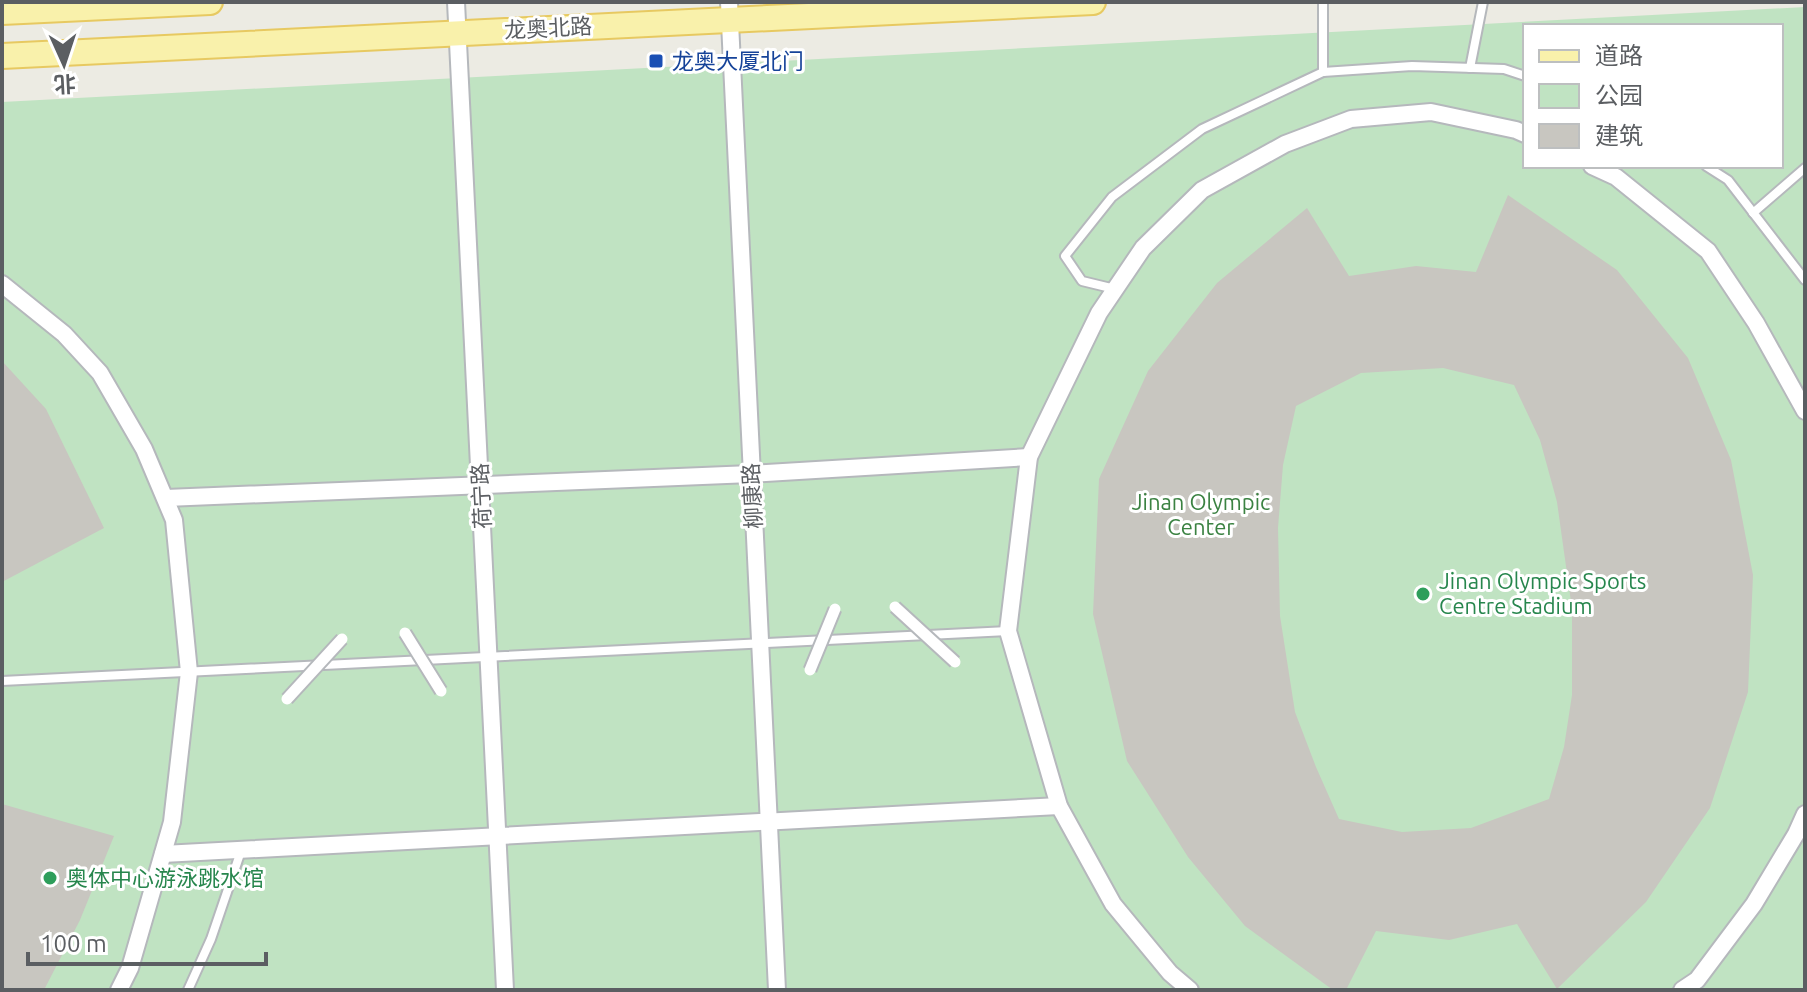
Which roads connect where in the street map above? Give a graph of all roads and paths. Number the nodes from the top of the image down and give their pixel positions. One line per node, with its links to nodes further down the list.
1 (210, 2): 7 (main road)
2 (456, 2): 8 (street, 荷宁路)
3 (1093, 2): 6 (main road, 龙奥北路)
4 (1323, 2): 11 (lane)
5 (1483, 2): 10 (lane)
6 (730, 11): 8 (main road, 龙奥北路); 23 (street, 柳康路)
7 (2, 12)
8 (456, 33): 9 (main road, 龙奥北路); 24 (street, 荷宁路)
9 (2, 56)
10 (1470, 68): 11 (lane); 12 (lane)
11 (1323, 72): 20 (lane)
12 (1523, 75)
13 (1523, 134): 20 (street)
14 (1596, 168): 21 (street)
15 (1709, 168): 17 (lane)
16 (1805, 168): 17 (lane)
17 (1753, 213): 18 (lane)
18 (1805, 280)
19 (2, 284): 25 (street)
20 (1115, 289): 22 (street)
21 (1805, 411)
22 (1029, 457): 23 (street); 28 (street)
23 (751, 474): 24 (street); 31 (street, 柳康路)
24 (481, 484): 25 (street); 32 (street, 荷宁路)
25 (166, 498): 35 (street)
26 (895, 607): 33 (street, bridge)
27 (835, 609): 34 (street, bridge)
28 (1008, 631): 31 (lane); 39 (street)
29 (405, 633): 37 (street, bridge)
30 (342, 639): 38 (street, bridge)
31 (760, 644): 32 (lane); 41 (street, 柳康路)
32 (490, 657): 35 (lane); 42 (street, 荷宁路)
33 (955, 662)
34 (810, 670)
35 (189, 672): 36 (lane); 45 (street)
36 (2, 681)
37 (441, 691)
38 (287, 699)
39 (1059, 806): 41 (street); 50 (street)
40 (1805, 814): 43 (street)
41 (769, 822): 42 (street); 49 (street, 柳康路)
42 (497, 836): 44 (street); 48 (street, 荷宁路)
43 (1801, 837): 51 (street)
44 (241, 851): 45 (street); 47 (lane)
45 (163, 854): 46 (street)
46 (119, 990)
47 (188, 990)
48 (505, 990)
49 (777, 990)
50 (1190, 990)
51 (1682, 990)

